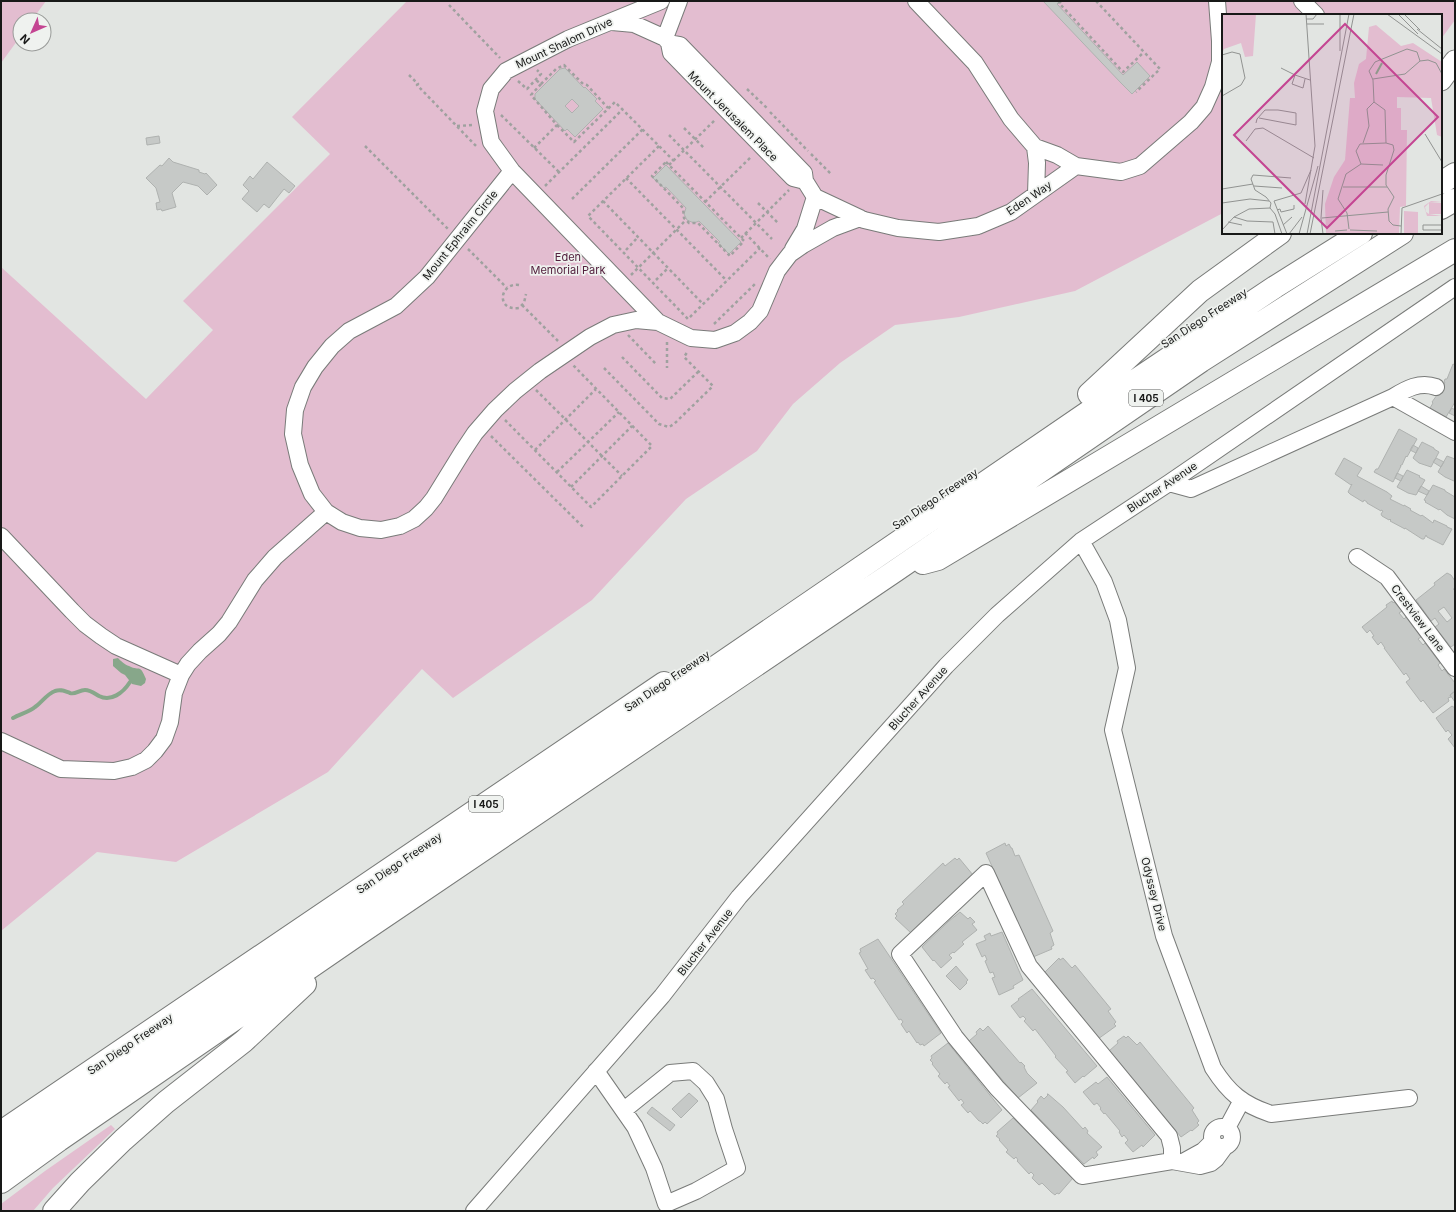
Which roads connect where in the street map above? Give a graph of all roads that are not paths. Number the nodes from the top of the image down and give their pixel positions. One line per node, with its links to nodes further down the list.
1 (661, 1): 7 (street, Mount Shalom Drive)
2 (679, 1): 8 (street)
3 (916, 1): 11 (street)
4 (1217, 1): 14 (street)
5 (1302, 1): 6 (street)
6 (1315, 14)
7 (608, 22): 8 (street, Mount Jerusalem Place); 15 (street, Mount Shalom Drive)
8 (667, 41): 17 (street, Mount Jerusalem Place); 17 (street, Mount Jerusalem Place)
9 (1455, 61): 10 (main road)
10 (1442, 79)
11 (1036, 147): 14 (street); 19 (street)
12 (1455, 158): 13 (highway)
13 (1442, 165)
14 (1076, 166): 19 (street, Eden Way)
15 (512, 171): 31 (street, Mount Shalom Drive); 37 (street, Mount Ephraim Circle)
16 (1455, 174): 18 (highway)
17 (802, 180): 20 (street, Mount Jerusalem Place)
18 (1442, 182)
19 (1036, 194): 23 (street, Eden Way)
20 (815, 197): 23 (street); 29 (street)
21 (1455, 200): 22 (highway)
22 (1442, 207)
23 (860, 218): 29 (street)
24 (1279, 234): 33 (highway)
25 (1333, 234): 33 (highway, San Diego Freeway / I 405)
26 (1359, 234): 51 (highway)
27 (1400, 234): 41 (highway, I 405)
28 (1455, 250): 41 (highway)
29 (790, 254): 31 (street)
30 (1455, 287): 36 (street, Blucher Avenue)
31 (663, 324): 37 (street, Mount Ephraim Circle)
32 (1436, 387): 34 (street)
33 (1089, 394): 50 (highway, San Diego Freeway / I 405)
34 (1393, 397): 35 (street); 36 (street)
35 (1455, 432)
36 (1169, 483): 39 (street, Blucher Avenue)
37 (326, 512): 43 (street)
38 (1, 536): 43 (street)
39 (1081, 541): 46 (street, Blucher Avenue); 48 (street, Odyssey Drive)
40 (1358, 557): 42 (street, Crestview Lane)
41 (895, 571): 45 (highway, I 405)
42 (1455, 668)
43 (181, 675): 44 (street)
44 (1, 741)
45 (357, 935): 53 (highway); 55 (highway)
46 (596, 1071): 49 (street); 56 (street, Blucher Avenue)
47 (1408, 1098): 48 (street, Odyssey Drive)
48 (1242, 1100): 52 (street)
49 (624, 1110): 54 (street); 54 (street)
50 (1, 1132)
51 (1, 1158)
52 (1178, 1162): 52 (street)
53 (1, 1182)
54 (667, 1208)
55 (54, 1211)
56 (474, 1211)

